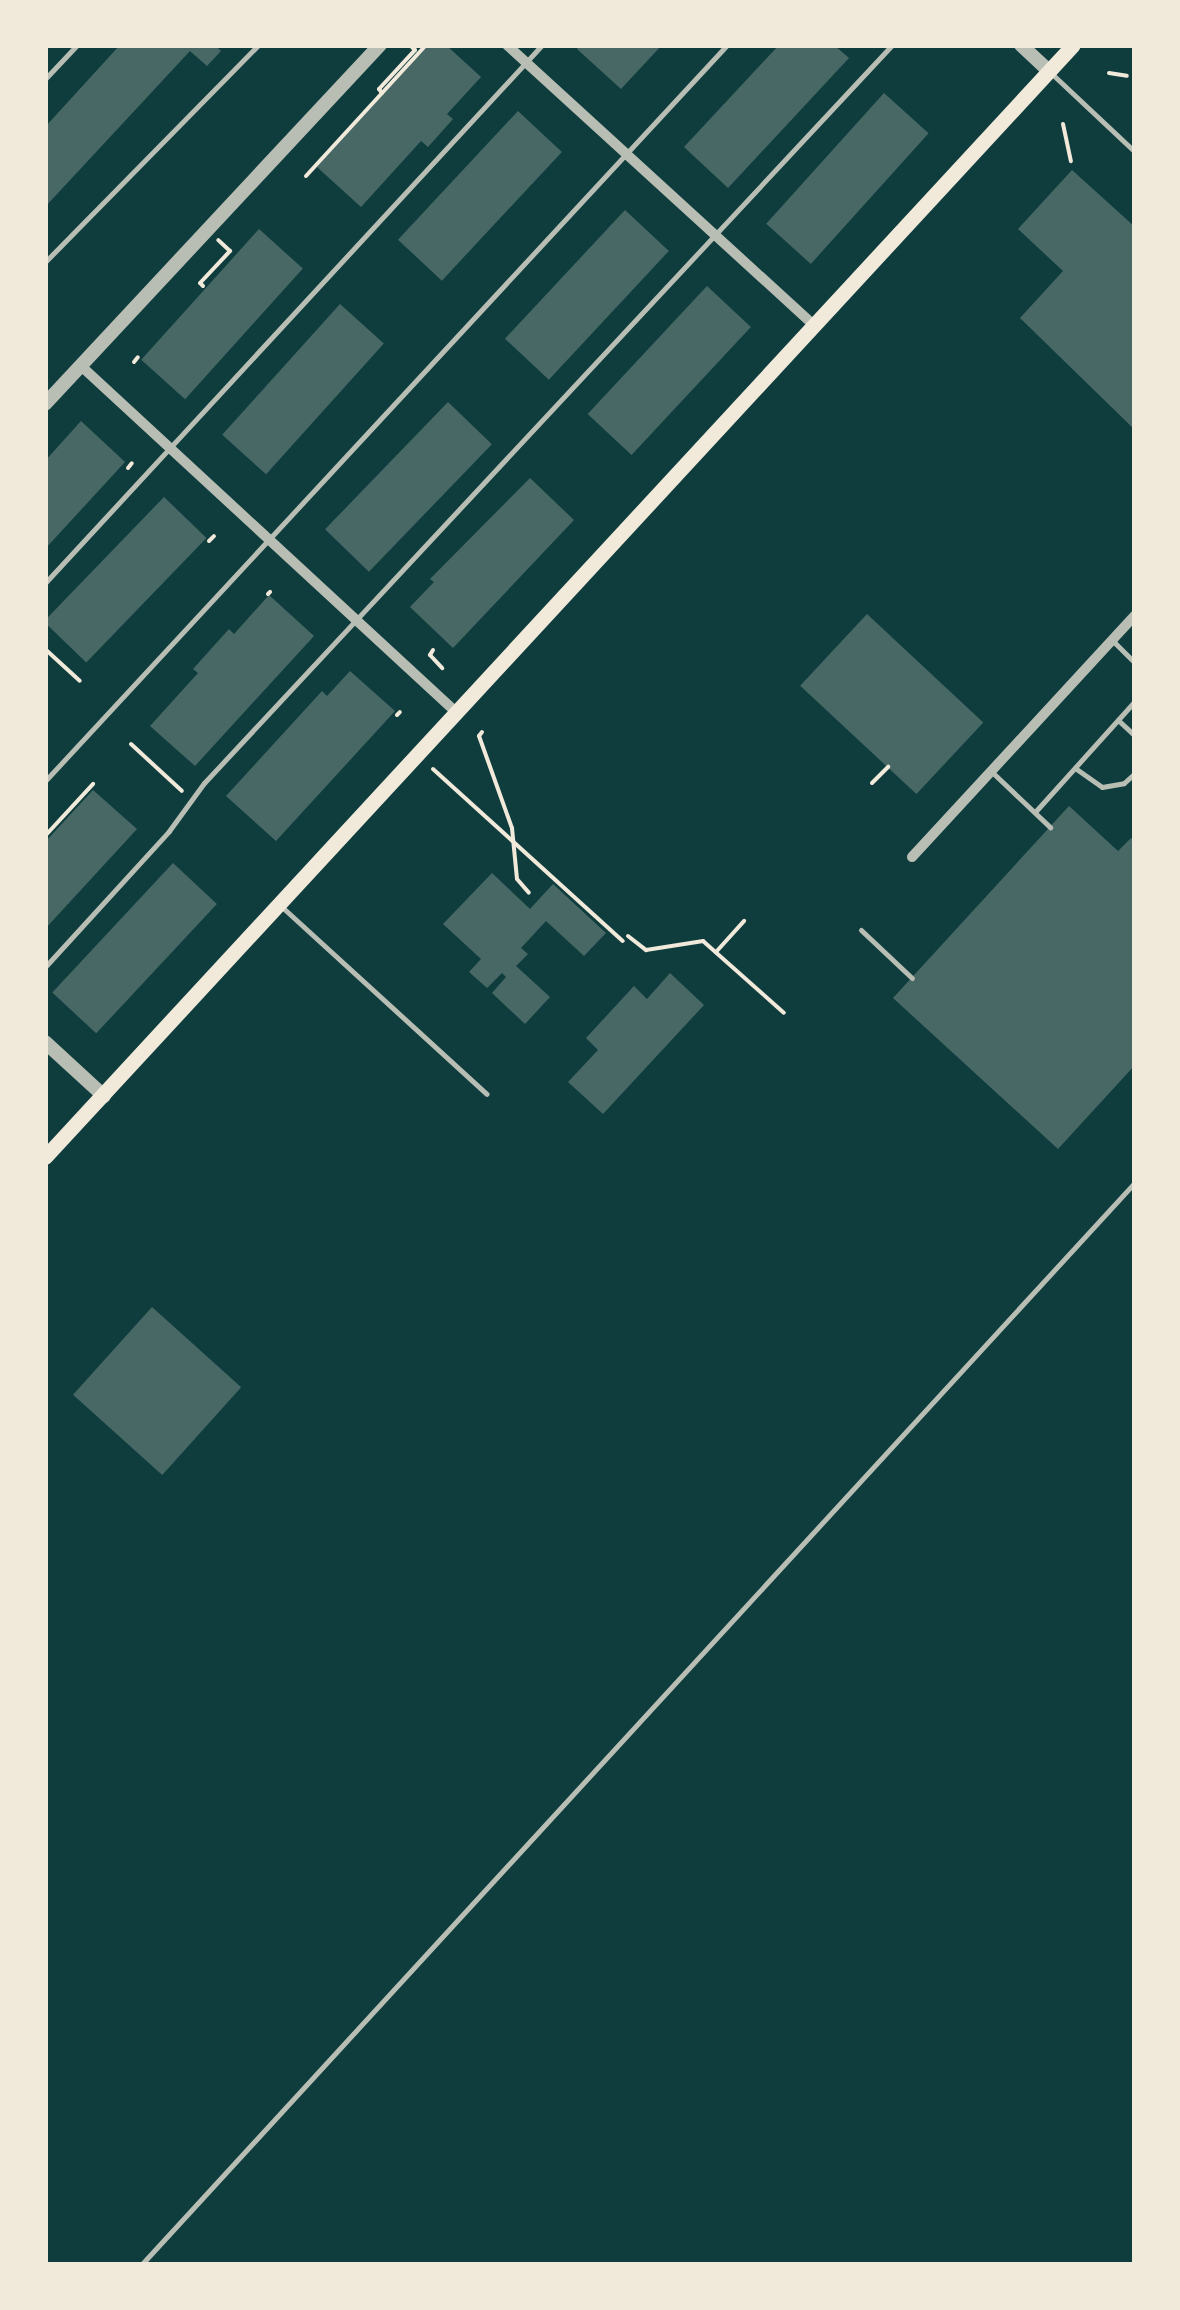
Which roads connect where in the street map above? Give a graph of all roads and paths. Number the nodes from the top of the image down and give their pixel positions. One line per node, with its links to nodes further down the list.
1 (76, 45): 16 (lane)
2 (258, 45): 25 (lane)
3 (380, 45): 28 (street)
4 (410, 45): 17 (path)
5 (426, 45): 17 (path)
6 (507, 45): 12 (street)
7 (542, 45): 12 (lane)
8 (727, 45): 20 (lane)
9 (892, 45): 23 (lane)
10 (1021, 45): 13 (street)
11 (1073, 45): 13 (main road)
12 (526, 62): 20 (street); 30 (lane)
13 (1049, 71): 19 (lane); 27 (main road)
14 (1109, 73): 15 (path)
15 (1127, 76)
16 (45, 79)
17 (382, 93): 22 (path)
18 (1064, 124): 21 (path)
19 (1135, 152)
20 (626, 154): 23 (street); 31 (lane)
21 (1071, 161)
22 (306, 176)
23 (716, 236): 27 (street); 34 (lane)
24 (230, 251): 26 (path)
25 (45, 262)
26 (204, 286)
27 (814, 325): 42 (main road)
28 (80, 365): 29 (street); 30 (street)
29 (45, 404)
30 (169, 448): 31 (street); 32 (lane)
31 (269, 540): 34 (street); 52 (lane)
32 (45, 583)
33 (1135, 615): 35 (street)
34 (358, 622): 42 (street); 66 (lane)
35 (1112, 640): 38 (lane); 50 (street)
36 (45, 649): 40 (path)
37 (433, 650): 39 (path)
38 (1135, 663)
39 (442, 668)
40 (80, 681)
41 (1135, 701): 43 (lane)
42 (456, 713): 62 (main road)
43 (1118, 720): 45 (lane); 49 (lane)
44 (482, 732): 59 (path)
45 (1135, 736)
46 (131, 744): 55 (path)
47 (888, 767): 54 (path)
48 (433, 768): 59 (path)
49 (1075, 768): 51 (lane); 56 (lane)
50 (992, 770): 56 (lane); 60 (street)
51 (1135, 774)
52 (45, 781)
53 (93, 784): 58 (path)
54 (872, 784)
55 (182, 791)
56 (1034, 812): 57 (lane)
57 (1050, 826)
58 (45, 836)
59 (513, 842): 61 (path); 65 (path)
60 (912, 857)
61 (529, 893)
62 (280, 904): 70 (lane); 71 (main road)
63 (744, 922): 65 (path)
64 (861, 930): 67 (lane)
65 (716, 952): 68 (path)
66 (45, 967)
67 (912, 978)
68 (784, 1012)
69 (45, 1042): 71 (street)
70 (487, 1094)
71 (104, 1096): 72 (main road)
72 (45, 1157)
73 (1135, 1182): 74 (lane)
74 (141, 2265)

